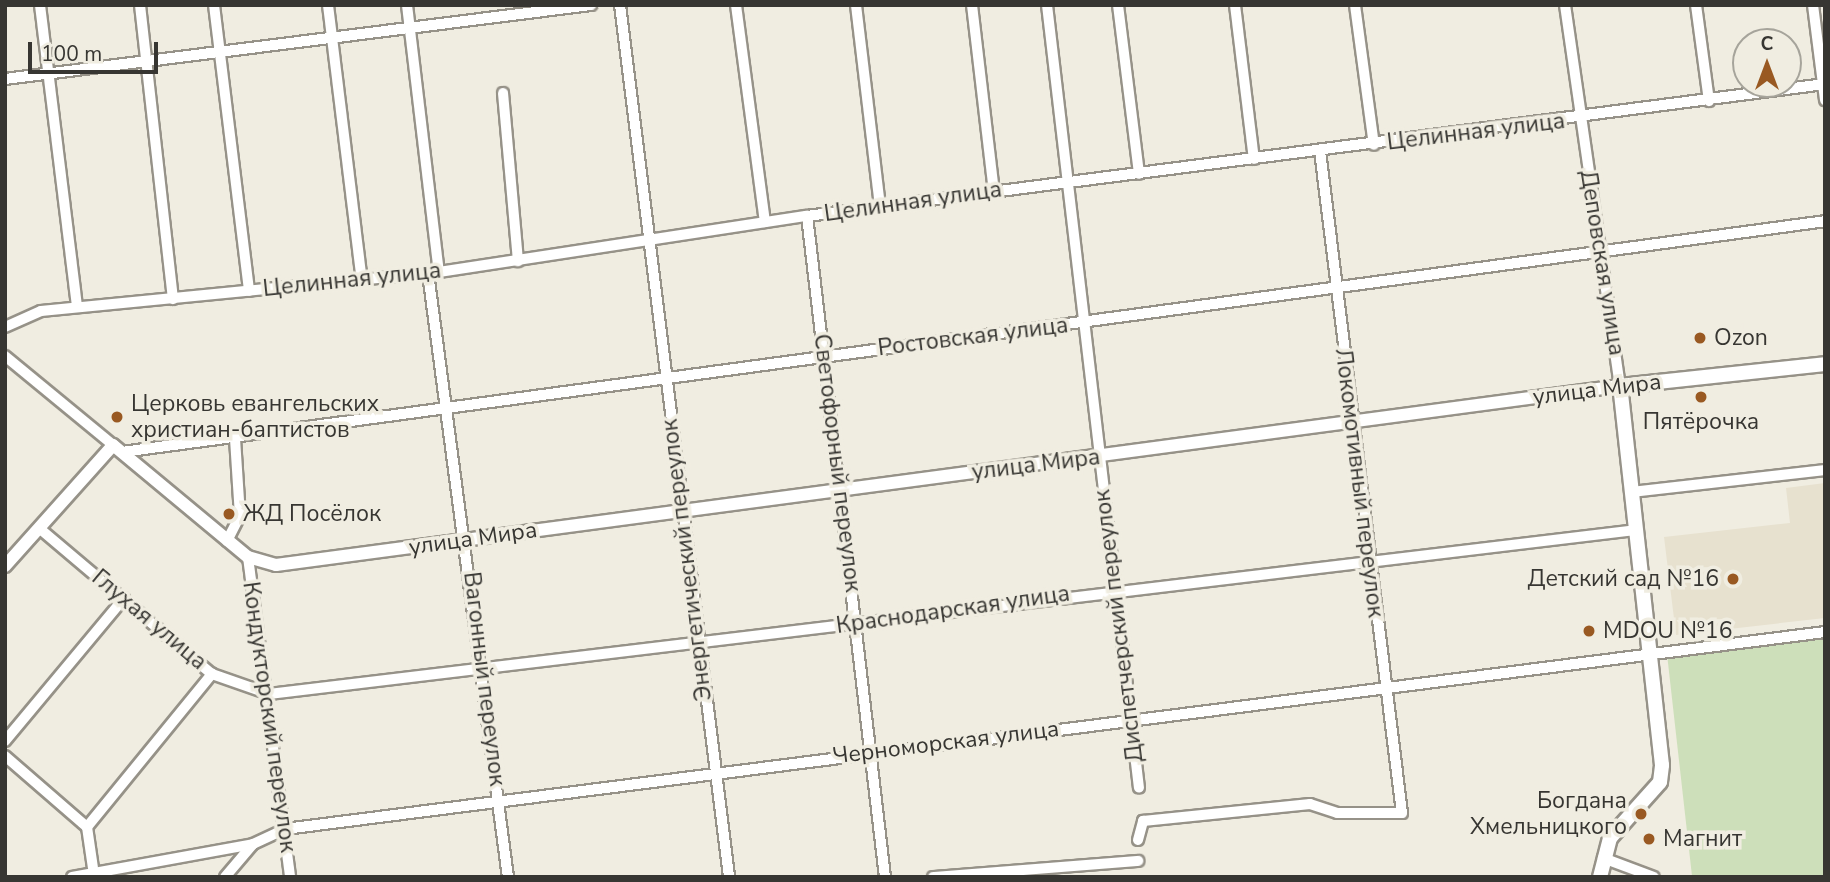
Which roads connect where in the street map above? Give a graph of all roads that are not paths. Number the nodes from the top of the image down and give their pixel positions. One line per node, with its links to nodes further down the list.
1 (40, 5): 24 (street)
2 (140, 5): 23 (street)
3 (214, 5): 22 (street)
4 (328, 5): 21 (street)
5 (407, 5): 20 (street, Вагонный переулок)
6 (476, 5): 19 (street)
7 (591, 5): 19 (street)
8 (620, 5): 41 (street, Энергетический переулок)
9 (736, 5): 40 (street)
10 (856, 5): 37 (street)
11 (972, 5): 36 (street)
12 (1047, 5): 35 (street, Диспетчерский переулок)
13 (1118, 5): 34 (street)
14 (1235, 5): 33 (street)
15 (1355, 5): 31 (street)
16 (1564, 5): 30 (street, Деповская улица)
17 (1696, 5): 29 (street)
18 (1813, 5): 26 (street)
19 (478, 19): 20 (street)
20 (409, 28): 21 (street); 44 (street, Вагонный переулок)
21 (332, 40): 22 (street); 45 (street)
22 (219, 50): 23 (street); 47 (street)
23 (147, 61): 24 (street); 48 (street)
24 (49, 73): 25 (street); 49 (street)
25 (5, 79)
26 (1824, 84): 28 (street); 29 (street, Целинная улица)
27 (503, 93): 43 (street)
28 (1825, 100)
29 (1709, 101): 30 (street, Целинная улица)
30 (1580, 119): 31 (street, Целинная улица); 42 (street, Деповская улица)
31 (1374, 145): 32 (street, Целинная улица)
32 (1320, 152): 33 (street, Целинная улица); 46 (street, Локомотивный переулок)
33 (1254, 159): 34 (street, Целинная улица)
34 (1139, 174): 35 (street, Целинная улица)
35 (1068, 182): 36 (street, Целинная улица); 50 (street, Диспетчерский переулок)
36 (994, 191): 37 (street, Целинная улица)
37 (880, 206): 38 (street, Целинная улица)
38 (807, 216): 40 (street, Целинная улица); 53 (street, Светофорный переулок)
39 (1825, 221): 42 (street, Ростовская улица)
40 (765, 222): 41 (street, Целинная улица)
41 (650, 242): 43 (street, Целинная улица); 55 (street, Энергетический переулок)
42 (1601, 252): 46 (street, Ростовская улица); 56 (street, Деповская улица)
43 (519, 261): 44 (street, Целинная улица)
44 (433, 273): 45 (street, Целинная улица); 57 (street, Вагонный переулок)
45 (362, 280): 47 (street, Целинная улица)
46 (1335, 290): 50 (street, Ростовская улица); 58 (street, Локомотивный переулок)
47 (248, 291): 48 (street, Целинная улица)
48 (173, 299): 49 (street, Целинная улица)
49 (77, 306): 51 (street, Целинная улица)
50 (1085, 322): 53 (street, Ростовская улица); 61 (street, Диспетчерский переулок)
51 (5, 327)
52 (5, 356): 60 (street)
53 (824, 356): 55 (street, Ростовская улица); 63 (street, Светофорный переулок)
54 (1825, 364): 56 (main road, улица Мира)
55 (666, 378): 57 (street, Ростовская улица); 65 (street, Энергетический переулок)
56 (1620, 386): 58 (street, улица Мира); 64 (main road, Деповская улица)
57 (449, 405): 59 (street, Ростовская улица); 68 (street, Вагонный переулок)
58 (1350, 421): 61 (street, улица Мира); 71 (street, Локомотивный переулок)
59 (235, 438): 60 (street, Ростовская улица); 69 (street)
60 (117, 449): 66 (street); 69 (street)
61 (1098, 457): 63 (street, улица Мира); 73 (street, Диспетчерский переулок)
62 (1825, 470): 64 (street)
63 (839, 488): 65 (street, улица Мира); 75 (street, Светофорный переулок)
64 (1632, 492): 67 (main road, Деповская улица)
65 (681, 509): 68 (street, улица Мира); 77 (street, Энергетический переулок)
66 (39, 528): 72 (street); 74 (street, Глухая улица)
67 (1637, 530): 71 (street, Краснодарская улица); 78 (main road, Деповская улица)
68 (467, 540): 70 (street, улица Мира); 79 (street, Вагонный переулок)
69 (227, 541): 70 (street)
70 (248, 557): 82 (street, Кондукторский переулок)
71 (1368, 558): 73 (street, Краснодарская улица); 81 (street, Локомотивный переулок)
72 (5, 566)
73 (1117, 588): 75 (street, Краснодарская улица); 83 (street, Диспетчерский переулок)
74 (124, 598): 80 (street, Глухая улица); 84 (street)
75 (858, 624): 77 (street, Краснодарская улица); 85 (street, Светофорный переулок)
76 (1825, 632): 78 (street, Черноморская улица)
77 (695, 641): 79 (street, Краснодарская улица); 87 (street, Энергетический переулок)
78 (1651, 653): 81 (street, Черноморская улица); 94 (main road, Деповская улица)
79 (484, 671): 82 (street, Краснодарская улица); 89 (street, Вагонный переулок)
80 (212, 674): 82 (street, Глухая улица); 90 (street)
81 (1384, 688): 83 (street, Черноморская улица); 92 (street, Локомотивный переулок)
82 (269, 694): 91 (street, Кондукторский переулок)
83 (1132, 720): 85 (street, Черноморская улица); 88 (street, Диспетчерский переулок)
84 (5, 741)
85 (873, 753): 87 (street, Черноморская улица); 102 (street, Светофорный переулок)
86 (5, 756): 90 (street)
87 (712, 771): 89 (street, Черноморская улица); 101 (street, Энергетический переулок)
88 (1139, 788)
89 (499, 800): 91 (street, Черноморская улица); 100 (street, Вагонный переулок)
90 (87, 827): 96 (street)
91 (285, 829): 93 (street, Черноморская улица); 99 (street, Кондукторский переулок)
92 (1138, 840)
93 (253, 844): 96 (street, Черноморская улица); 98 (street)
94 (1603, 858): 104 (main road, Деповская улица); 105 (street)
95 (1138, 861): 103 (street)
96 (93, 868): 97 (street, Черноморская улица)
97 (72, 877)
98 (225, 877)
99 (290, 877)
100 (508, 877)
101 (729, 877)
102 (885, 877)
103 (933, 877)
104 (1600, 877)
105 (1654, 877)

